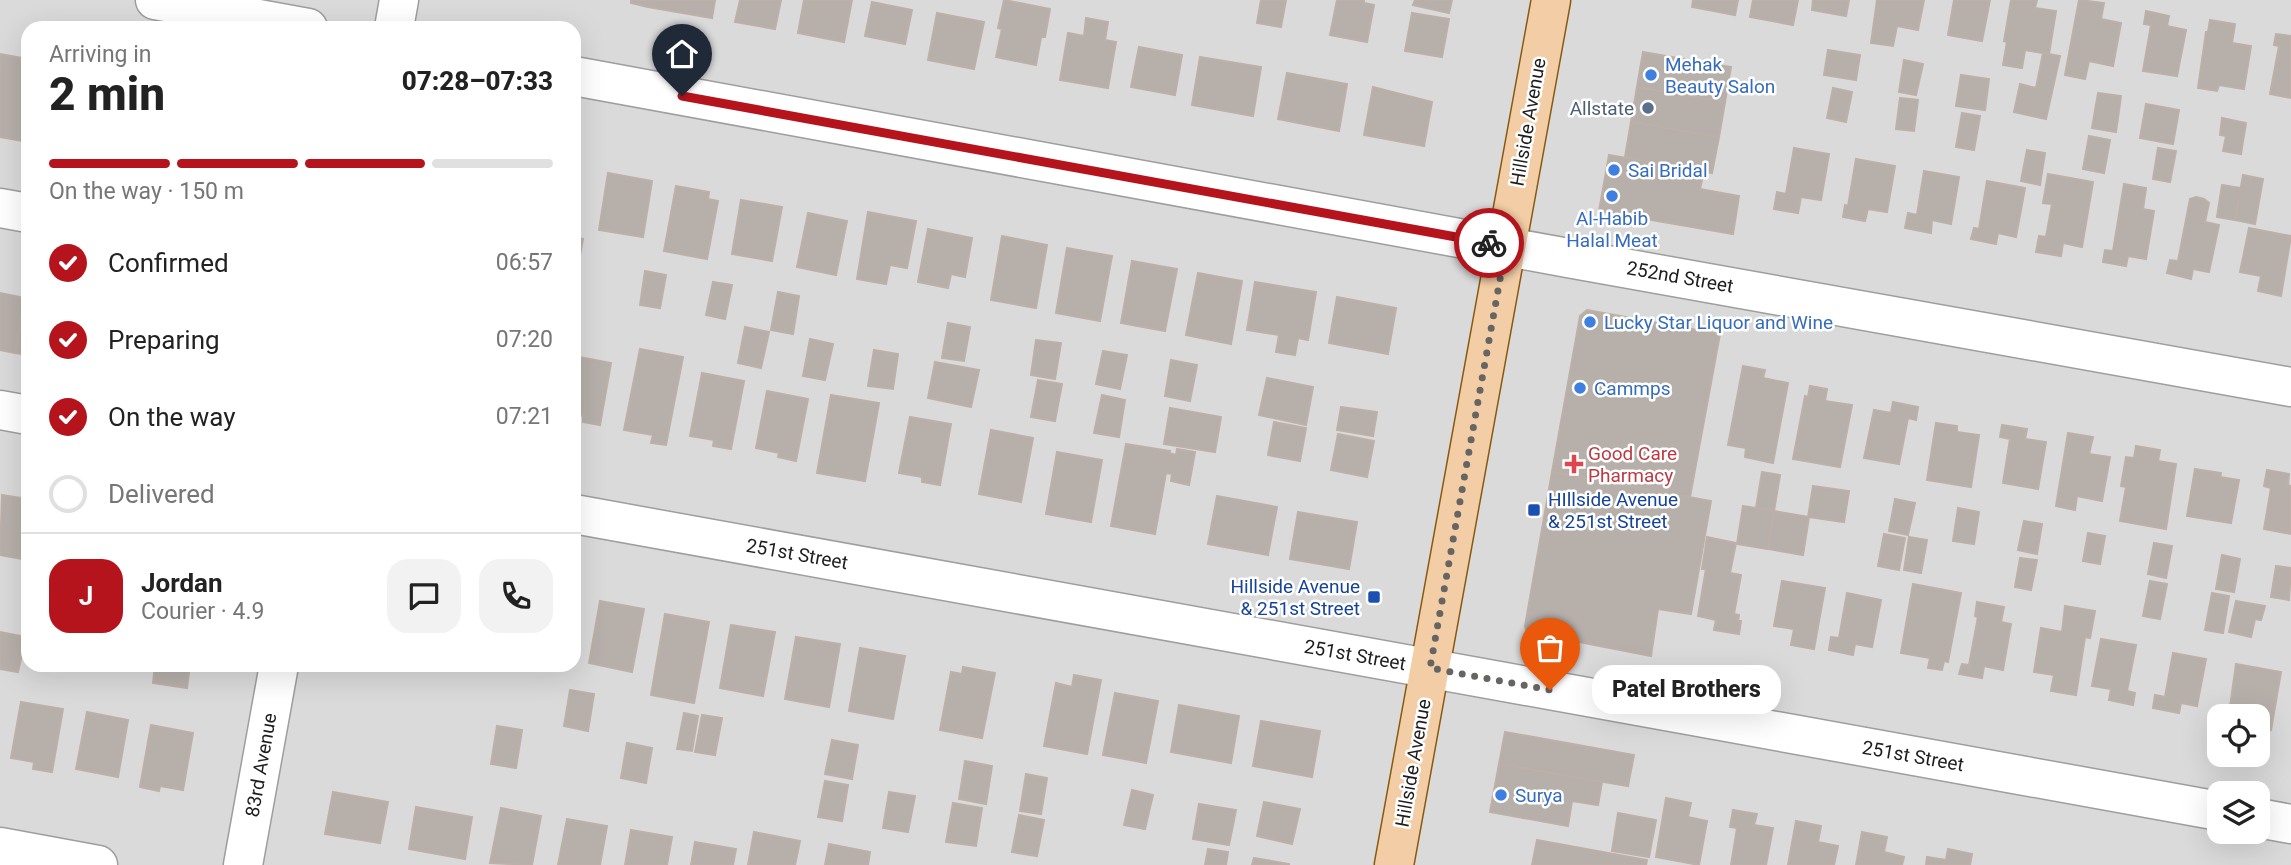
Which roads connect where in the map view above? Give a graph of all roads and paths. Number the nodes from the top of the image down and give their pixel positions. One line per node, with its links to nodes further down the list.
1 (156, 0): 4 (street)
2 (399, 0): 5 (street)
3 (1550, 0): 9 (main road, Hillside Avenue)
4 (270, 21)
5 (395, 21)
6 (581, 77): 9 (street, 252nd Street)
7 (0, 208): 8 (street)
8 (21, 212)
9 (1506, 246): 10 (street, 252nd Street); 14 (main road, Hillside Avenue)
10 (2291, 387)
11 (0, 410): 12 (street)
12 (21, 414)
13 (581, 515): 14 (street, 251st Street)
14 (1430, 668): 16 (street, 251st Street); 22 (main road, Hillside Avenue)
15 (278, 672): 21 (street, 83rd Avenue)
16 (2207, 809)
17 (2270, 820): 18 (street)
18 (2291, 824)
19 (0, 847): 20 (street)
20 (99, 865)
21 (243, 865)
22 (1394, 865)

